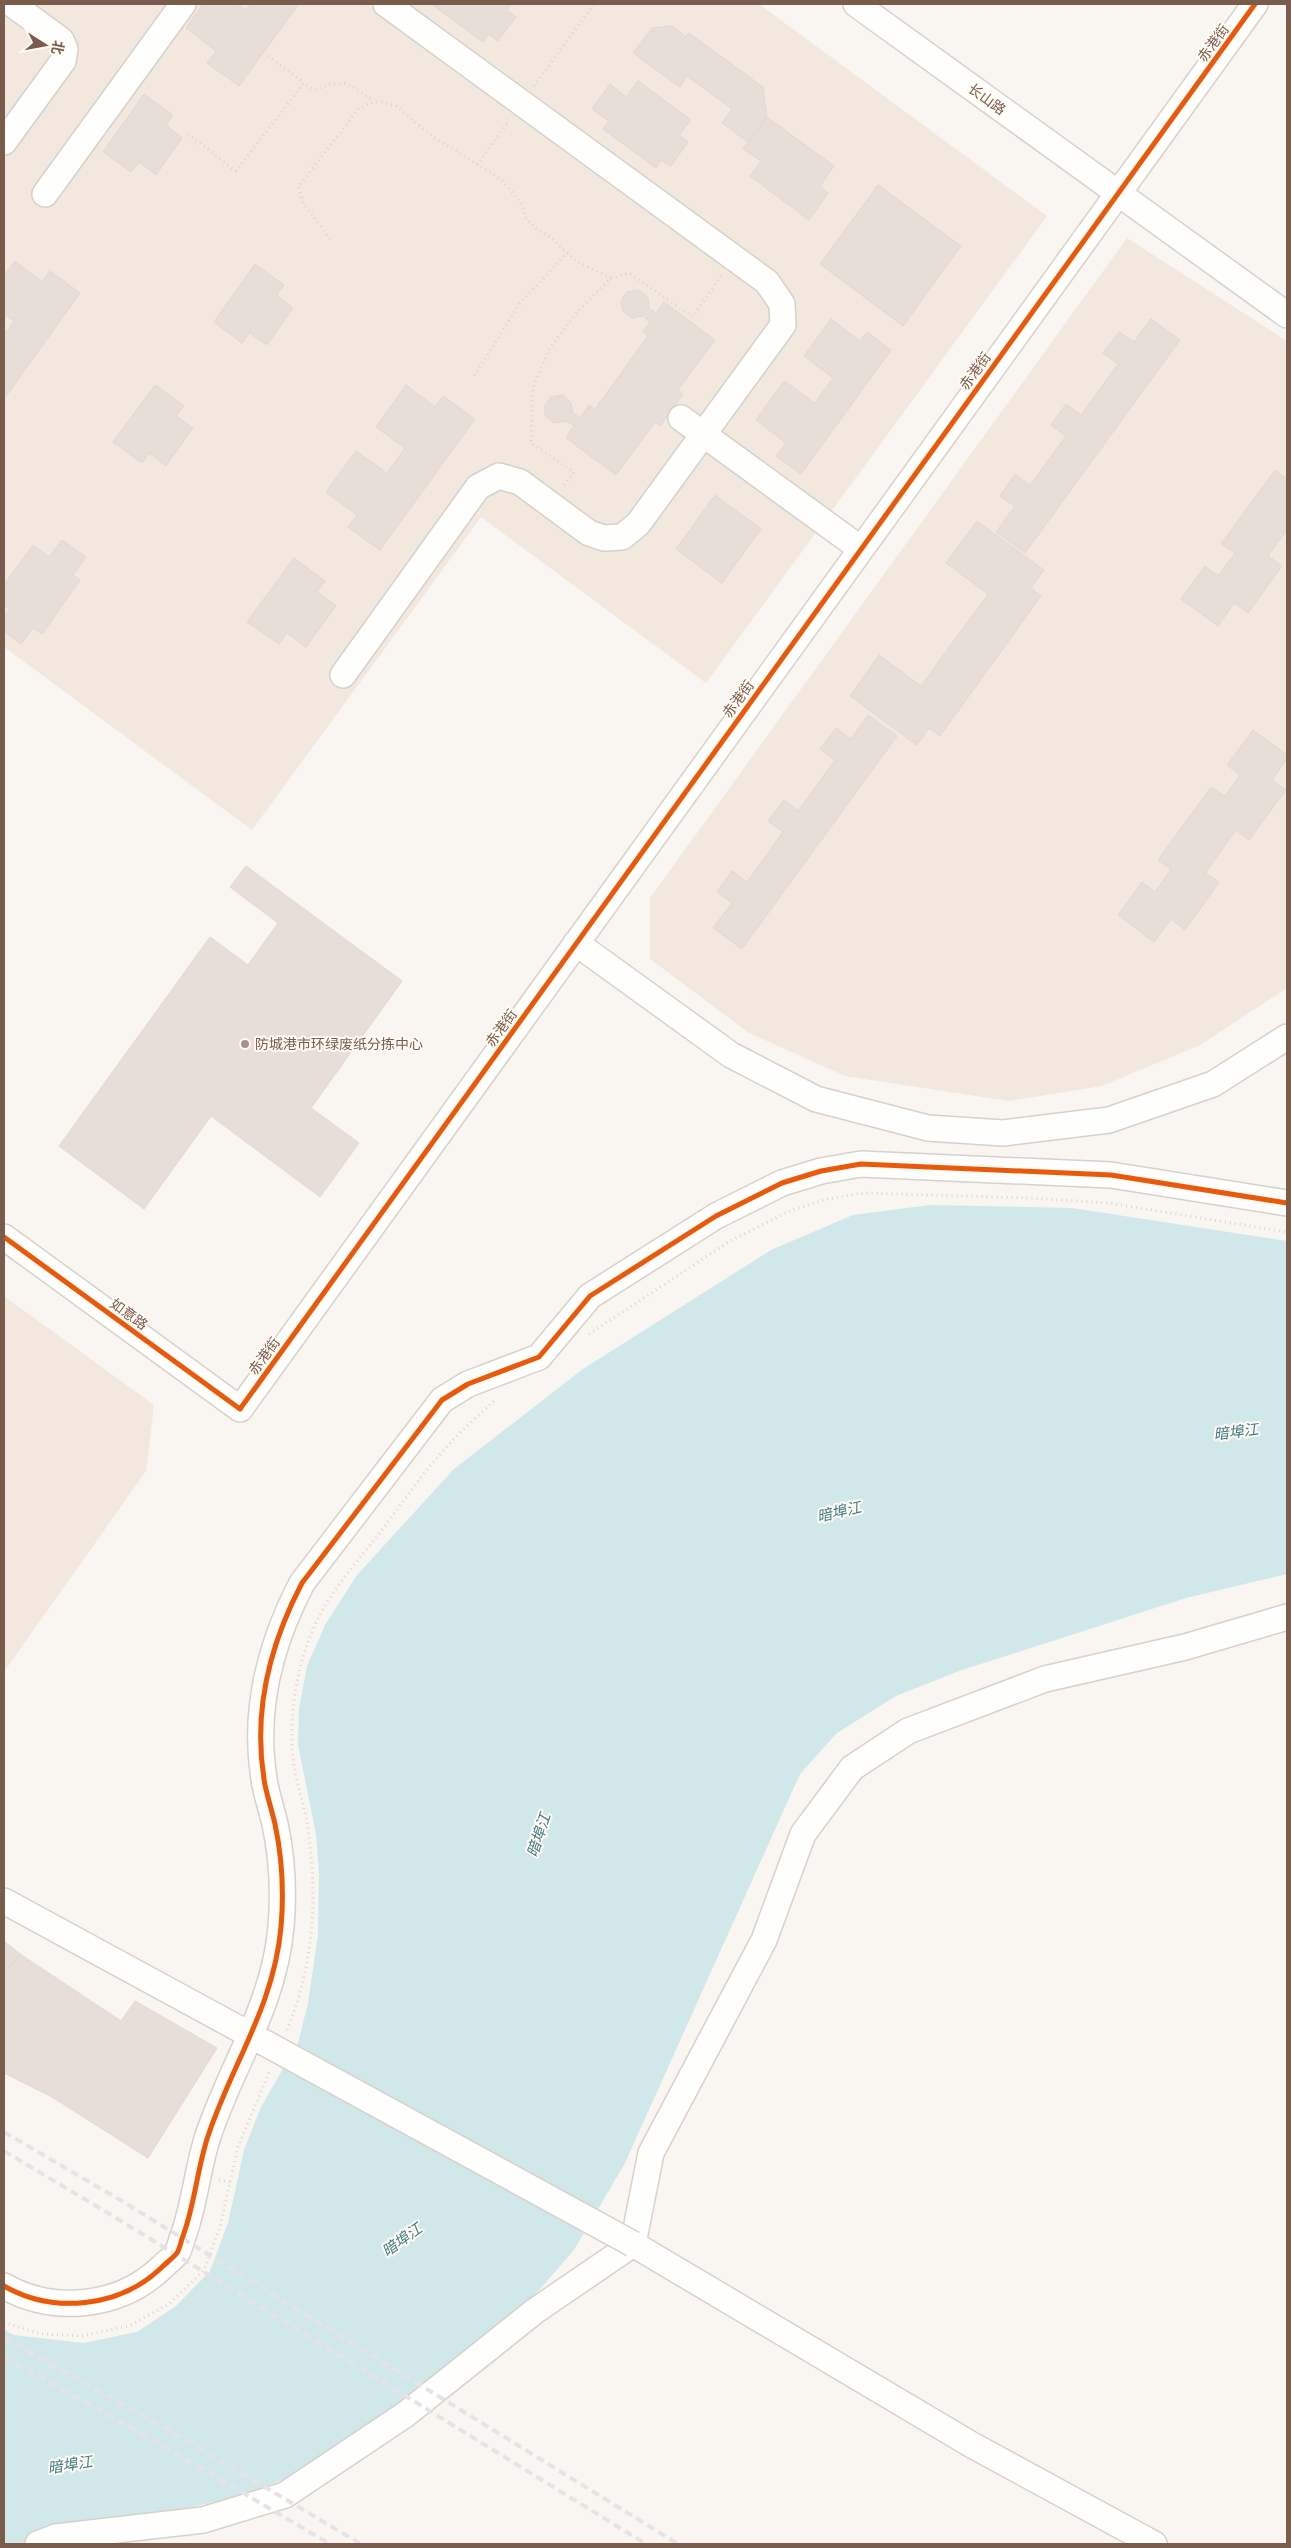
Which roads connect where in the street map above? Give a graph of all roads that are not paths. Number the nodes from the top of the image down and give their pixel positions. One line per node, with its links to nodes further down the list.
1 (12, 4): 6 (street)
2 (183, 4): 7 (street)
3 (386, 4): 11 (street)
4 (856, 4): 8 (street, 长山路)
5 (1255, 4): 8 (street, 赤港街)
6 (4, 142)
7 (46, 194)
8 (1117, 194): 9 (street, 长山路); 12 (street, 赤港街)
9 (1287, 315)
10 (681, 418): 11 (street)
11 (704, 434): 12 (street); 13 (street)
12 (861, 549): 14 (street, 赤港街)
13 (342, 675)
14 (576, 944): 15 (street); 18 (street, 赤港街)
15 (1287, 1037)
16 (1287, 1203): 21 (street)
17 (4, 1236): 18 (street, 如意路)
18 (240, 1409)
19 (1287, 1617): 22 (street)
20 (4, 1901): 21 (street)
21 (267, 2038): 22 (street, bridge); 23 (street)
22 (632, 2244): 24 (street); 25 (street)
23 (4, 2286)
24 (38, 2544)
25 (1154, 2544)

